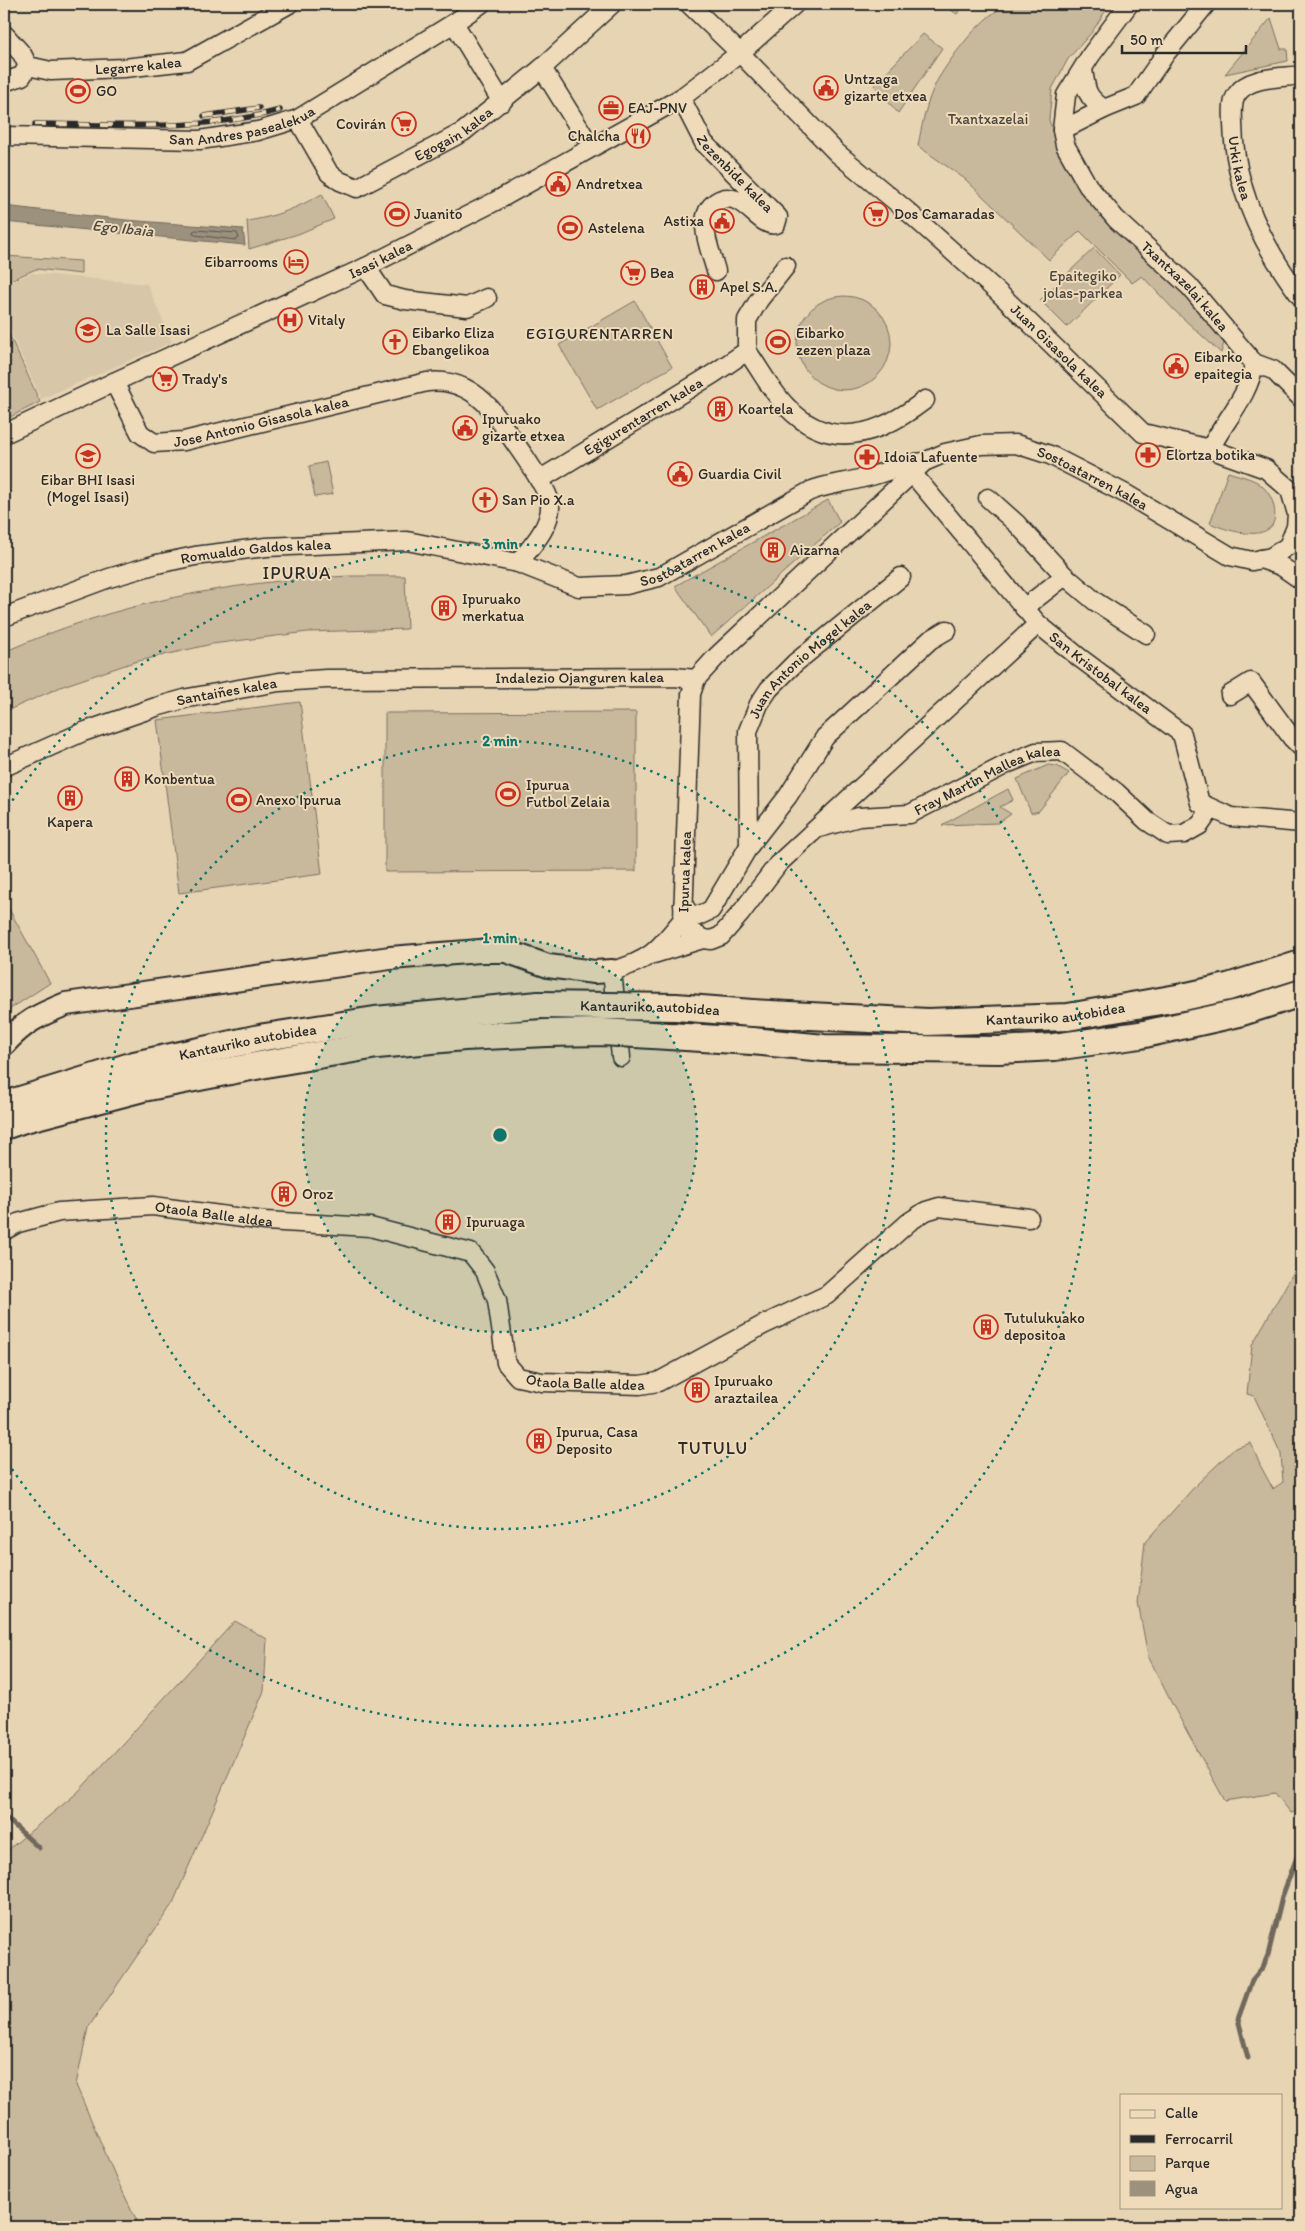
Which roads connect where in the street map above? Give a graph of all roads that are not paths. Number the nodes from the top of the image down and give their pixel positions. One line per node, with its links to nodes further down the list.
1 (289, 4): 11 (street, Legarre kalea)
2 (481, 4): 8 (street, San Andres pasealekua)
3 (612, 4): 12 (street, Egogain kalea)
4 (689, 4): 10 (street, Juan Gisasola kalea)
5 (795, 4): 10 (street, Isasi kalea)
6 (1129, 4): 13 (street, Txantxazelai kalea)
7 (1206, 4): 18 (street)
8 (454, 23): 17 (street); 19 (street, San Andres pasealekua)
9 (4, 34): 11 (street)
10 (740, 53): 16 (street, Isasi kalea); 34 (street, Juan Gisasola kalea)
11 (28, 66): 15 (street)
12 (542, 68): 17 (street, Egogain kalea); 21 (street)
13 (1083, 69): 18 (street); 20 (street, Txantxazelai kalea)
14 (1301, 75): 26 (street, Urki kalea)
15 (4, 82)
16 (681, 98): 24 (street, Isasi kalea); 25 (street, Zezenbide kalea)
17 (502, 102): 19 (street, Egogain kalea)
18 (1108, 108): 20 (street)
19 (298, 119): 22 (street, San Andres pasealekua)
20 (1062, 130): 29 (street, Txantxazelai kalea)
21 (583, 134)
22 (4, 136)
23 (786, 266): 28 (street)
24 (366, 267): 27 (street); 30 (street, Isasi kalea)
25 (716, 271)
26 (1301, 296)
27 (487, 298)
28 (747, 351): 32 (street); 37 (street, Egigurentarren kalea)
29 (1254, 364): 31 (street); 34 (street)
30 (114, 382): 33 (street, Isasi kalea); 37 (street, Jose Antonio Gisasola kalea)
31 (1301, 398)
32 (925, 400)
33 (4, 434)
34 (1210, 449): 40 (street, Juan Gisasola kalea)
35 (918, 468): 36 (street, Sostoatarren kalea); 39 (street, Sostoatarren kalea); 42 (street, Sostoatarren kalea); 47 (street, San Kristobal kalea)
36 (864, 478): 39 (street); 43 (street, Sostoatarren kalea)
37 (539, 480): 43 (street)
38 (988, 498): 44 (street)
39 (878, 504): 53 (street, Sostoatarren kalea)
40 (1294, 533): 41 (street); 42 (street)
41 (1301, 553)
42 (1261, 559): 46 (street)
43 (518, 563): 48 (street, Romualdo Galdos kalea)
44 (1065, 576): 47 (street); 51 (street)
45 (901, 577): 60 (street, Juan Antonio Mogel kalea)
46 (1301, 580)
47 (1024, 608): 49 (street, San Kristobal kalea)
48 (4, 617)
49 (1038, 624): 57 (street, San Kristobal kalea); 59 (street, Fray Martin Mallea kalea)
50 (947, 630): 60 (street)
51 (1146, 634)
52 (463, 678): 53 (street, Indalezio Ojanguren kalea); 56 (street, Santaiñes kalea)
53 (696, 679): 62 (street, Ipurua kalea)
54 (1230, 696): 55 (street)
55 (1301, 747)
56 (4, 767)
57 (1211, 809): 58 (street); 59 (street, Fray Martin Mallea kalea)
58 (1301, 823)
59 (816, 829): 63 (street, Fray Martin Mallea kalea)
60 (749, 846): 61 (street)
61 (711, 910): 62 (street); 63 (street)
62 (683, 912): 64 (street); 65 (street, Ipurua kalea)
63 (728, 928): 64 (street, Fray Martin Mallea kalea)
64 (703, 939): 65 (street, Fray Martin Mallea kalea)
65 (651, 955): 67 (street, Ipurua kalea)
66 (1301, 964): 71 (highway, Kantauriko autobidea, bridge)
67 (612, 971): 69 (main road); 70 (street)
68 (1301, 993): 72 (highway, Kantauriko autobidea, bridge)
69 (11, 1036)
70 (621, 1057)
71 (4, 1105)
72 (4, 1126)
73 (1029, 1218): 74 (street, Otaola Balle aldea)
74 (4, 1231)

